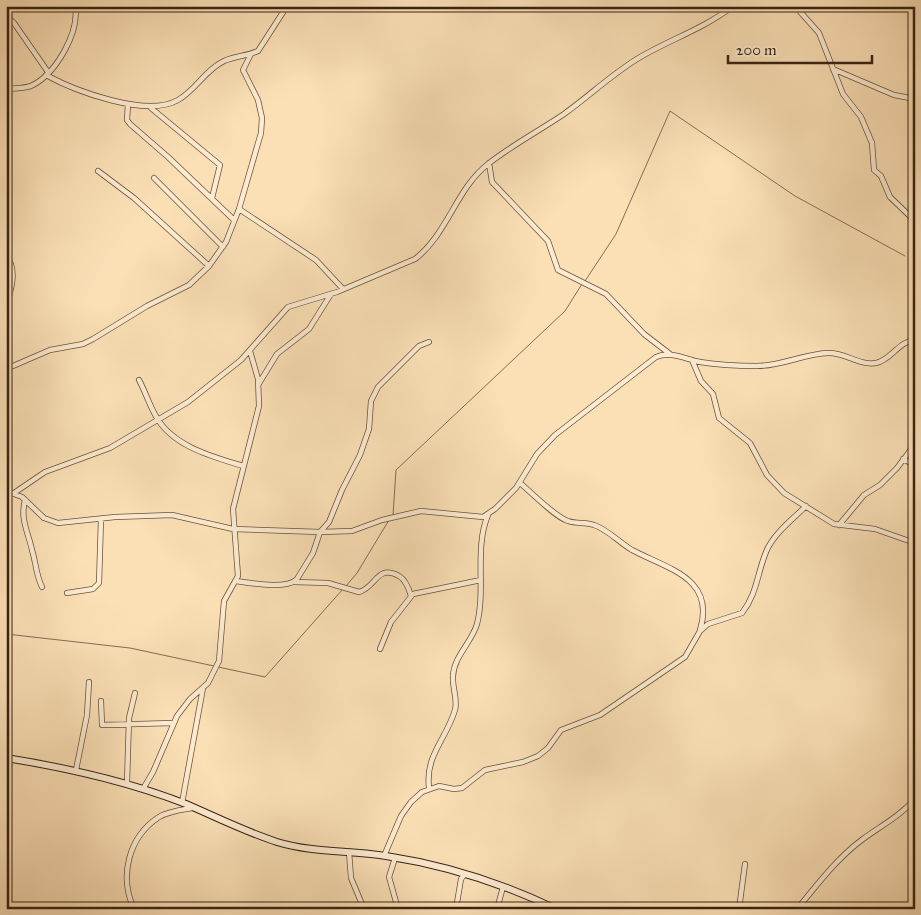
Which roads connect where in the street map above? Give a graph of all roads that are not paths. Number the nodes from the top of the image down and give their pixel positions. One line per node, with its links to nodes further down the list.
1 (76, 6): 8 (street)
2 (287, 6): 6 (street)
3 (733, 6): 13 (street)
4 (795, 6): 7 (street)
5 (6, 15): 8 (street)
6 (251, 54): 12 (street); 17 (street)
7 (833, 69): 10 (street); 19 (street)
8 (47, 73): 9 (street); 11 (street)
9 (6, 89)
10 (915, 99)
11 (128, 104): 12 (street); 16 (street)
12 (151, 108): 16 (street)
13 (489, 163): 23 (street); 29 (street)
14 (98, 171): 22 (street)
15 (154, 178): 20 (street)
16 (212, 198): 18 (street)
17 (239, 209): 18 (street); 23 (street)
18 (234, 220): 20 (street)
19 (915, 221)
20 (223, 247): 22 (street)
21 (6, 255): 25 (street)
22 (209, 266): 31 (street)
23 (343, 289): 24 (street)
24 (331, 294): 28 (street); 33 (street)
25 (6, 306)
26 (915, 340): 30 (street)
27 (429, 342): 48 (street)
28 (250, 351): 33 (street); 34 (street)
29 (670, 354): 30 (street); 39 (street)
30 (692, 360): 43 (street)
31 (7, 368)
32 (139, 380): 34 (street)
33 (258, 385): 38 (street)
34 (158, 419): 38 (street); 41 (street)
35 (915, 444): 36 (street)
36 (903, 459): 37 (street); 46 (street)
37 (915, 465)
38 (243, 466): 47 (street)
39 (520, 483): 44 (street); 56 (street)
40 (6, 491): 41 (street)
41 (14, 493): 42 (street)
42 (25, 500): 45 (street); 53 (street)
43 (806, 506): 46 (street); 56 (street)
44 (488, 515): 48 (street); 50 (street)
45 (102, 519): 47 (street); 54 (street)
46 (839, 525): 49 (street)
47 (233, 530): 48 (street); 51 (street)
48 (320, 532): 52 (street)
49 (915, 543)
50 (482, 580): 55 (street); 67 (street)
51 (235, 581): 52 (street); 59 (street)
52 (294, 582): 55 (street)
53 (42, 587)
54 (67, 593)
55 (411, 596): 57 (street)
56 (700, 631): 67 (street)
57 (380, 649)
58 (89, 682): 65 (street)
59 (203, 688): 63 (street); 70 (street)
60 (135, 693): 62 (street)
61 (101, 702): 62 (street)
62 (129, 723): 63 (street); 66 (street)
63 (173, 723): 68 (street)
64 (6, 758): 65 (street)
65 (76, 770): 66 (street)
66 (127, 783): 68 (street)
67 (429, 788): 73 (street)
68 (142, 789): 70 (street)
69 (915, 799): 85 (street)
70 (182, 803): 71 (street)
71 (194, 808): 72 (street); 78 (street)
72 (349, 852): 73 (street); 79 (street)
73 (384, 856): 74 (street)
74 (396, 858): 76 (street); 80 (street)
75 (745, 864): 84 (street)
76 (465, 874): 77 (street); 81 (street)
77 (503, 887): 82 (street); 83 (street)
78 (134, 909)
79 (364, 909)
80 (398, 909)
81 (456, 909)
82 (497, 909)
83 (556, 909)
84 (739, 909)
85 (797, 909)

